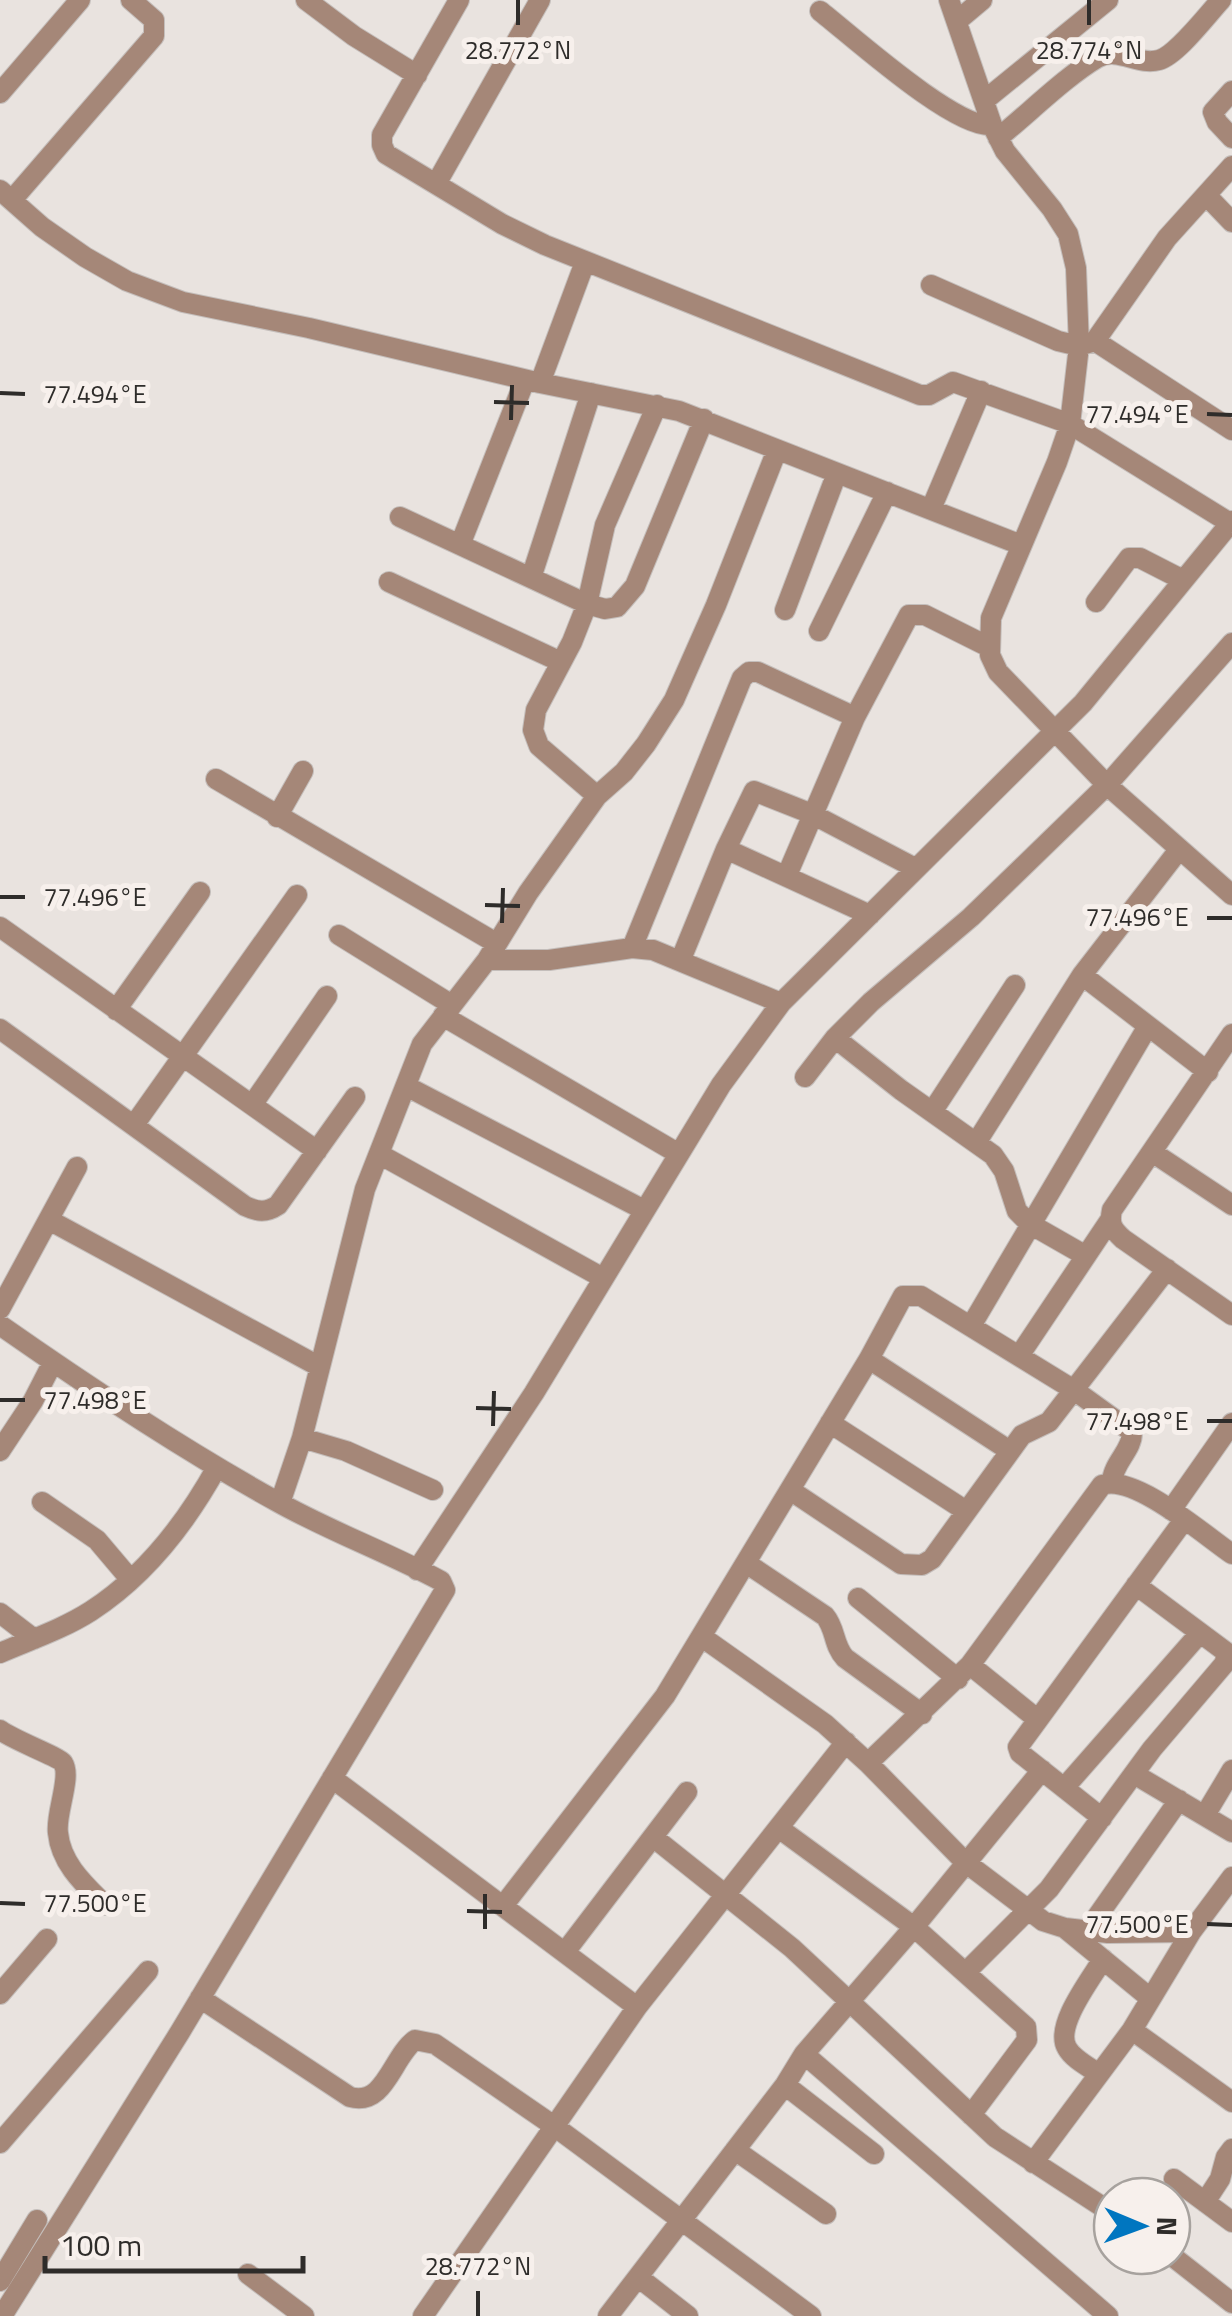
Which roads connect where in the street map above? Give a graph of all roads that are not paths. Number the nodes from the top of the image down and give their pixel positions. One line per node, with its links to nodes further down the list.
1 (80, 0): 14 (street)
2 (131, 0): 21 (street)
3 (306, 0): 12 (street)
4 (540, 0): 19 (street)
5 (949, 0): 11 (street)
6 (982, 0): 11 (street)
7 (1108, 0): 15 (street)
8 (1220, 0): 16 (street)
9 (455, 1): 12 (street)
10 (820, 10): 16 (street)
11 (957, 21): 15 (street)
12 (417, 75): 19 (street)
13 (1232, 90): 17 (street)
14 (0, 93)
15 (984, 100): 16 (street)
16 (995, 131): 25 (street)
17 (1232, 138)
18 (1232, 166): 20 (street)
19 (436, 184): 23 (street)
20 (1206, 194): 22 (street); 25 (street)
21 (6, 195): 26 (street)
22 (1232, 222)
23 (585, 262): 26 (street); 27 (street)
24 (931, 285): 25 (street)
25 (1086, 343): 31 (street); 32 (street)
26 (532, 382): 28 (street); 39 (street)
27 (980, 391): 31 (street); 36 (street)
28 (591, 393): 29 (street); 41 (street)
29 (657, 405): 30 (street); 45 (street)
30 (704, 419): 33 (street); 45 (street)
31 (1070, 424): 38 (street); 40 (street)
32 (1232, 430)
33 (776, 450): 34 (street); 56 (street)
34 (837, 473): 35 (street); 46 (street)
35 (887, 492): 36 (street); 47 (street)
36 (931, 508): 40 (street)
37 (400, 517): 39 (street)
38 (1231, 522): 42 (street)
39 (460, 545): 41 (street)
40 (1021, 545): 49 (street)
41 (531, 578): 45 (street)
42 (1183, 580): 44 (street); 52 (street)
43 (389, 582): 50 (street)
44 (1096, 602)
45 (587, 604): 50 (street)
46 (785, 610)
47 (819, 631)
48 (1232, 643): 55 (street)
49 (989, 647): 51 (street); 52 (street)
50 (561, 662): 56 (street)
51 (855, 716): 57 (street); 69 (street)
52 (1064, 741): 55 (street); 61 (street)
53 (302, 771): 58 (street)
54 (216, 779): 58 (street)
55 (1106, 784): 60 (street); 81 (street)
56 (597, 796): 70 (street)
57 (812, 814): 59 (street); 61 (street); 62 (street)
58 (277, 817): 70 (street)
59 (726, 849): 62 (street); 71 (street)
60 (1178, 851): 65 (street); 72 (street)
61 (916, 868): 66 (street)
62 (787, 875): 66 (street)
63 (200, 892): 76 (street)
64 (297, 894): 82 (street)
65 (1232, 895)
66 (870, 914): 75 (street)
67 (2, 934): 76 (street)
68 (340, 935): 77 (street)
69 (632, 948): 70 (street); 71 (street)
70 (492, 952): 77 (street)
71 (680, 959): 75 (street)
72 (1082, 975): 78 (street); 90 (street)
73 (1015, 985): 88 (street)
74 (328, 996): 87 (street)
75 (782, 1003): 94 (street)
76 (116, 1010): 82 (street)
77 (447, 1011): 85 (street); 94 (street)
78 (1148, 1026): 83 (street); 100 (street)
79 (0, 1029): 89 (street)
80 (1232, 1034): 83 (street)
81 (835, 1038): 84 (street); 88 (street)
82 (183, 1056): 87 (street); 89 (street)
83 (1208, 1072): 92 (street)
84 (805, 1078)
85 (406, 1086): 93 (street); 97 (street)
86 (355, 1096): 91 (street)
87 (252, 1105): 91 (street)
88 (932, 1112): 90 (street)
89 (134, 1125): 91 (street)
90 (976, 1143): 100 (street)
91 (317, 1151)
92 (1152, 1152): 96 (street); 99 (street)
93 (379, 1154): 103 (street); 111 (street)
94 (678, 1154): 97 (street)
95 (77, 1168): 98 (street)
96 (1232, 1205)
97 (644, 1210): 103 (street)
98 (48, 1220): 104 (street); 111 (street)
99 (1110, 1220): 101 (street); 102 (street)
100 (1030, 1224): 101 (street); 107 (street)
101 (1086, 1256): 108 (street)
102 (1168, 1269): 105 (street); 112 (street)
103 (603, 1278): 128 (street)
104 (0, 1309)
105 (1232, 1315)
106 (0, 1325): 110 (street)
107 (970, 1326): 108 (street); 109 (street)
108 (1019, 1356): 112 (street)
109 (868, 1359): 113 (street); 117 (street)
110 (53, 1362): 116 (street); 118 (street)
111 (320, 1367): 115 (street)
112 (1074, 1390): 117 (street); 119 (street)
113 (830, 1423): 121 (street); 124 (street)
114 (1232, 1423): 125 (street)
115 (302, 1438): 120 (street); 123 (street)
116 (0, 1451)
117 (1010, 1451): 124 (street)
118 (217, 1467): 123 (street); 129 (street)
119 (1112, 1482): 125 (street); 137 (street)
120 (433, 1490)
121 (790, 1490): 124 (street); 127 (street)
122 (42, 1502): 129 (street)
123 (280, 1504): 128 (street)
124 (966, 1511)
125 (1178, 1515): 126 (street); 130 (street)
126 (1232, 1554)
127 (746, 1563): 134 (street); 138 (street)
128 (430, 1576): 146 (street)
129 (130, 1579): 135 (street)
130 (1136, 1585): 133 (street); 139 (street)
131 (858, 1598): 137 (street)
132 (0, 1613): 135 (street)
133 (1200, 1633): 145 (street); 147 (street)
134 (702, 1636): 141 (street); 159 (street)
135 (34, 1639): 136 (street)
136 (0, 1653)
137 (964, 1672): 138 (street); 139 (street)
138 (922, 1714): 142 (street)
139 (1036, 1719): 143 (street)
140 (0, 1730): 158 (street)
141 (846, 1742): 142 (street); 152 (street)
142 (868, 1763): 155 (street)
143 (1042, 1770): 147 (street); 155 (street)
144 (1232, 1770): 150 (street)
145 (1134, 1774): 149 (street); 151 (street)
146 (332, 1778): 159 (street); 171 (street)
147 (1064, 1788): 151 (street)
148 (686, 1792): 154 (street)
149 (1179, 1800): 150 (street); 163 (street)
150 (1204, 1815): 153 (street)
151 (1102, 1818): 160 (street)
152 (780, 1829): 157 (street); 161 (street)
153 (1232, 1832)
154 (653, 1837): 157 (street); 166 (street)
155 (965, 1862): 160 (street); 161 (street)
156 (1232, 1878): 164 (street)
157 (728, 1895): 173 (street); 174 (street)
158 (105, 1905)
159 (503, 1906): 166 (street)
160 (1028, 1912): 162 (street); 169 (street)
161 (914, 1927): 169 (street); 173 (street)
162 (1064, 1928): 163 (street); 167 (street)
163 (1088, 1931): 164 (street)
164 (1191, 1932): 172 (street)
165 (47, 1939): 170 (street)
166 (565, 1952): 174 (street)
167 (1102, 1958): 172 (street); 177 (street)
168 (148, 1970): 182 (street)
169 (966, 1972): 180 (street)
170 (0, 1994)
171 (200, 1998): 181 (street); 199 (street)
172 (1150, 1998): 175 (street)
173 (850, 1999): 176 (street); 180 (street)
174 (637, 2007): 181 (street)
175 (1132, 2030): 177 (street); 179 (street)
176 (804, 2054): 178 (street); 205 (street)
177 (1099, 2074): 186 (street)
178 (786, 2085): 184 (street); 185 (street)
179 (1232, 2102)
180 (970, 2114): 186 (street)
181 (554, 2126): 192 (street); 201 (street)
182 (0, 2143)
183 (1232, 2149): 189 (street)
184 (736, 2150): 190 (street); 192 (street)
185 (874, 2154)
186 (1033, 2163): 188 (street)
187 (1192, 2192): 189 (street)
188 (1092, 2200)
189 (1205, 2202): 193 (street)
190 (826, 2214)
191 (37, 2220): 197 (street)
192 (681, 2221): 196 (street); 204 (street)
193 (1232, 2222)
194 (1192, 2272): 198 (street)
195 (248, 2274): 200 (street)
196 (638, 2277): 202 (street); 203 (street)
197 (0, 2281)
198 (1232, 2304): 206 (street)
199 (2, 2316)
200 (304, 2316)
201 (424, 2316)
202 (608, 2316)
203 (688, 2316)
204 (810, 2316)
205 (1108, 2316)
206 (1224, 2316)

